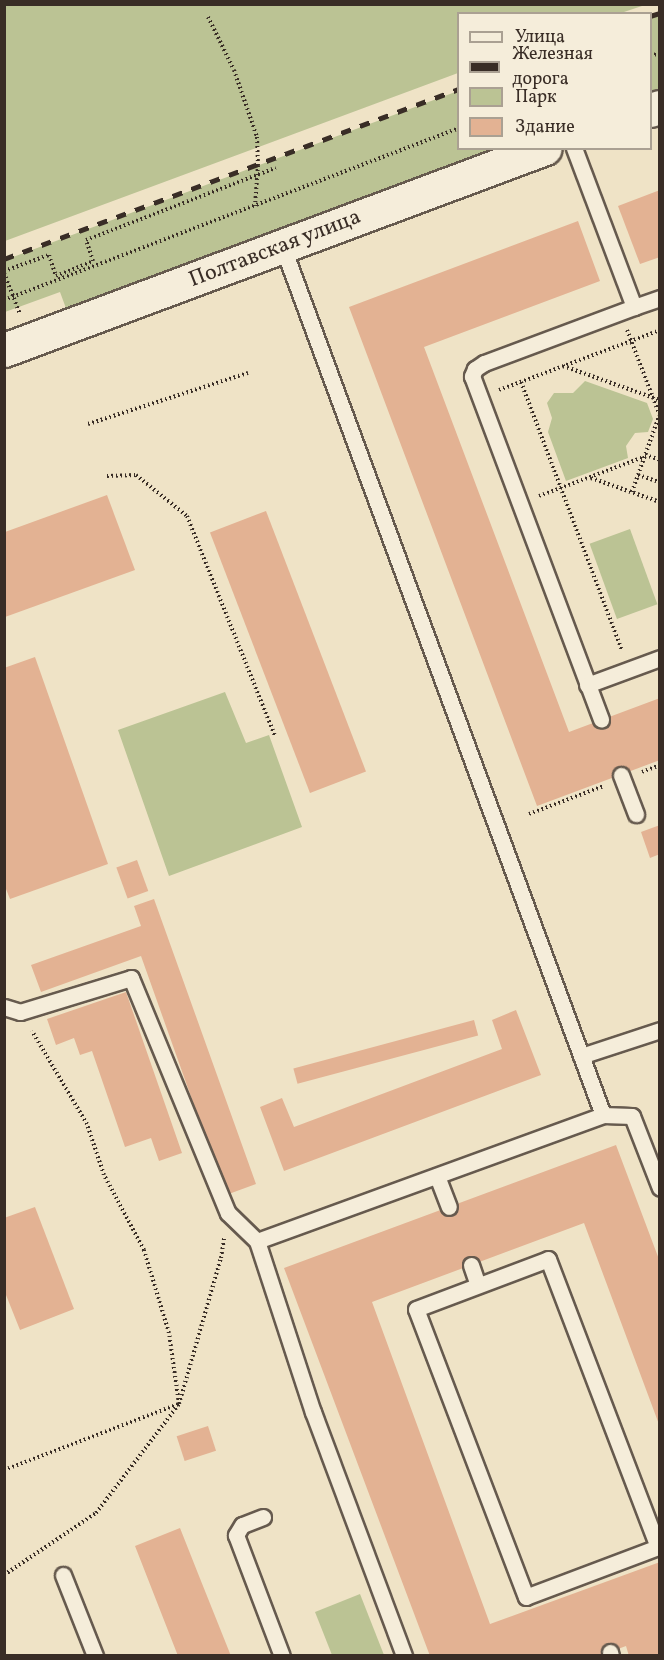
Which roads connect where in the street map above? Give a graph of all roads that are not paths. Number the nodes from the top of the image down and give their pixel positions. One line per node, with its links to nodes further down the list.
1 (540, 150): 3 (street, Полтавская улица)
2 (575, 150): 5 (lane)
3 (282, 245): 6 (street, Полтавская улица); 14 (lane)
4 (660, 298): 5 (lane)
5 (627, 310): 8 (lane)
6 (4, 350)
7 (660, 658): 8 (lane)
8 (587, 685): 9 (lane)
9 (601, 720)
10 (622, 777): 11 (lane)
11 (636, 814)
12 (4, 1006): 19 (lane)
13 (660, 1030): 14 (lane)
14 (581, 1056): 15 (lane)
15 (603, 1115): 16 (lane); 17 (lane)
16 (437, 1176): 18 (lane); 19 (lane)
17 (660, 1188)
18 (449, 1207)
19 (257, 1241): 26 (lane)
20 (471, 1265): 21 (lane)
21 (478, 1285): 21 (lane)
22 (263, 1516): 25 (lane)
23 (63, 1575): 24 (lane)
24 (95, 1656)
25 (282, 1656)
26 (404, 1656)

